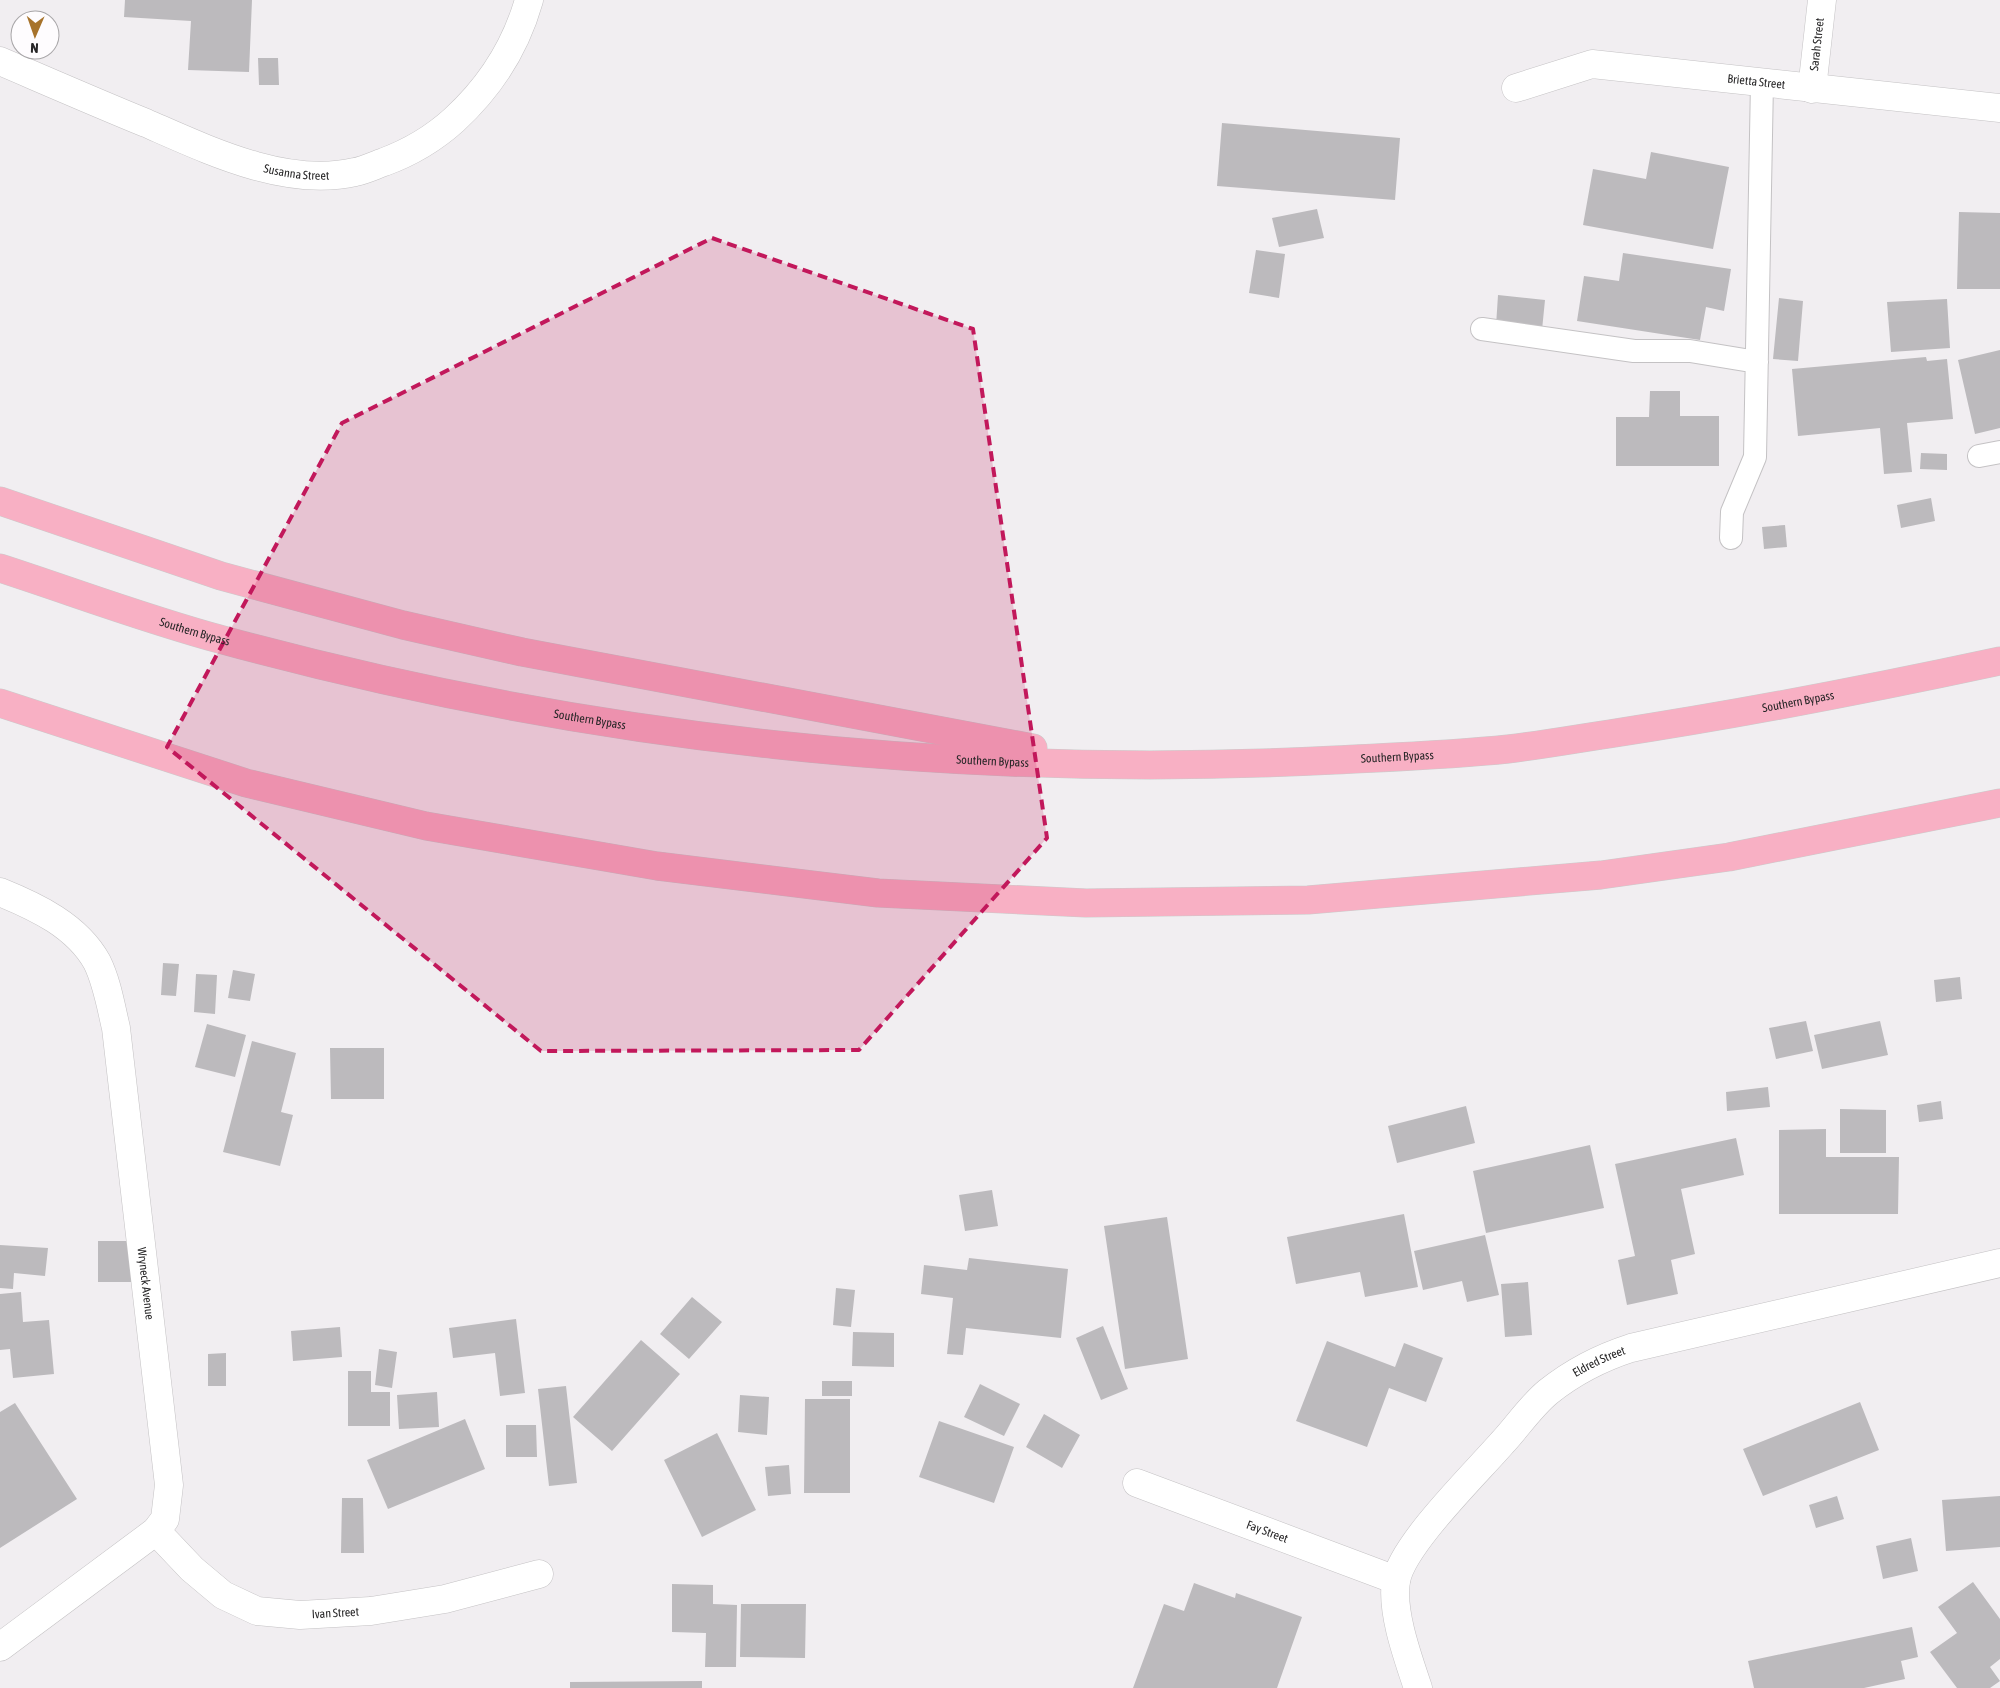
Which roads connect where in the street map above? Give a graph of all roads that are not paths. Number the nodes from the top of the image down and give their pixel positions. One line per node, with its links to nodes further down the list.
1 (529, 0): 3 (street, Susanna Street)
2 (1822, 0): 6 (street, Sarah Street)
3 (0, 61)
4 (1762, 82): 5 (street, Brietta Street); 6 (street, Brietta Street); 9 (lane)
5 (1516, 88)
6 (1812, 89): 7 (street, Brietta Street)
7 (2000, 108)
8 (1482, 329): 9 (lane)
9 (1757, 362): 11 (lane)
10 (0, 502): 15 (highway)
11 (1731, 538)
12 (0, 568): 15 (highway, Southern Bypass)
13 (2000, 661): 15 (highway, Southern Bypass)
14 (0, 703): 16 (highway)
15 (1129, 766)
16 (2000, 802)
17 (0, 892): 20 (street, Wryneck Avenue)
18 (2000, 1264): 22 (street, Eldred Street)
19 (1138, 1483): 22 (street, Fay Street)
20 (156, 1531): 21 (street, Ivan Street); 23 (street)
21 (539, 1574)
22 (1396, 1580): 24 (street, Eldred Street)
23 (0, 1647)
24 (1418, 1688)

